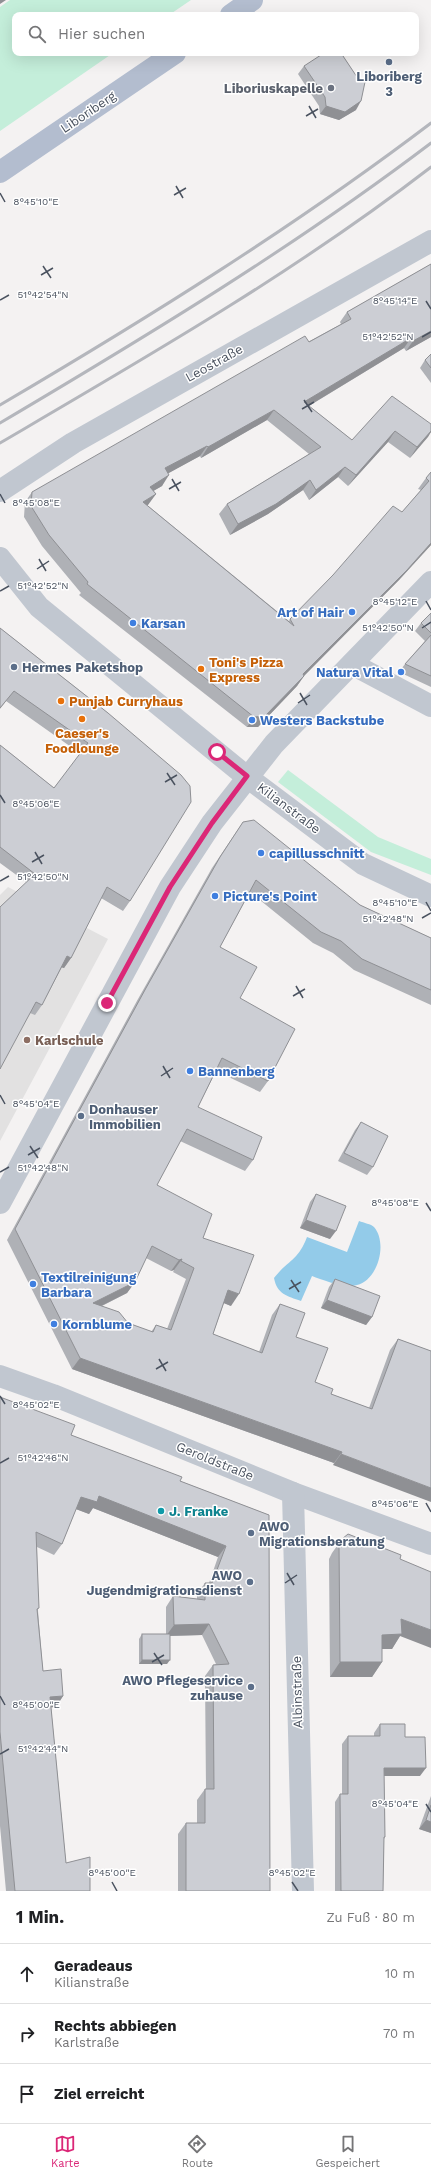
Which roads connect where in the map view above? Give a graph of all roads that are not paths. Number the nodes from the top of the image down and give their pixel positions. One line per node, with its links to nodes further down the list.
1 (252, 0): 2 (main road)
2 (234, 12)
3 (171, 56): 4 (main road, Liboriberg)
4 (0, 172)
5 (431, 241): 6 (street, Leostraße)
6 (0, 491)
7 (0, 558): 11 (street, Kilianstraße)
8 (431, 582): 9 (street)
9 (352, 664): 10 (street); 11 (street)
10 (431, 706)
11 (247, 776): 12 (street, Kilianstraße); 13 (street)
12 (431, 896)
13 (0, 1203)
14 (0, 1376): 15 (street, Geroldstraße)
15 (293, 1493): 16 (street, Geroldstraße); 17 (street, Albinstraße)
16 (431, 1544)
17 (302, 1891)

